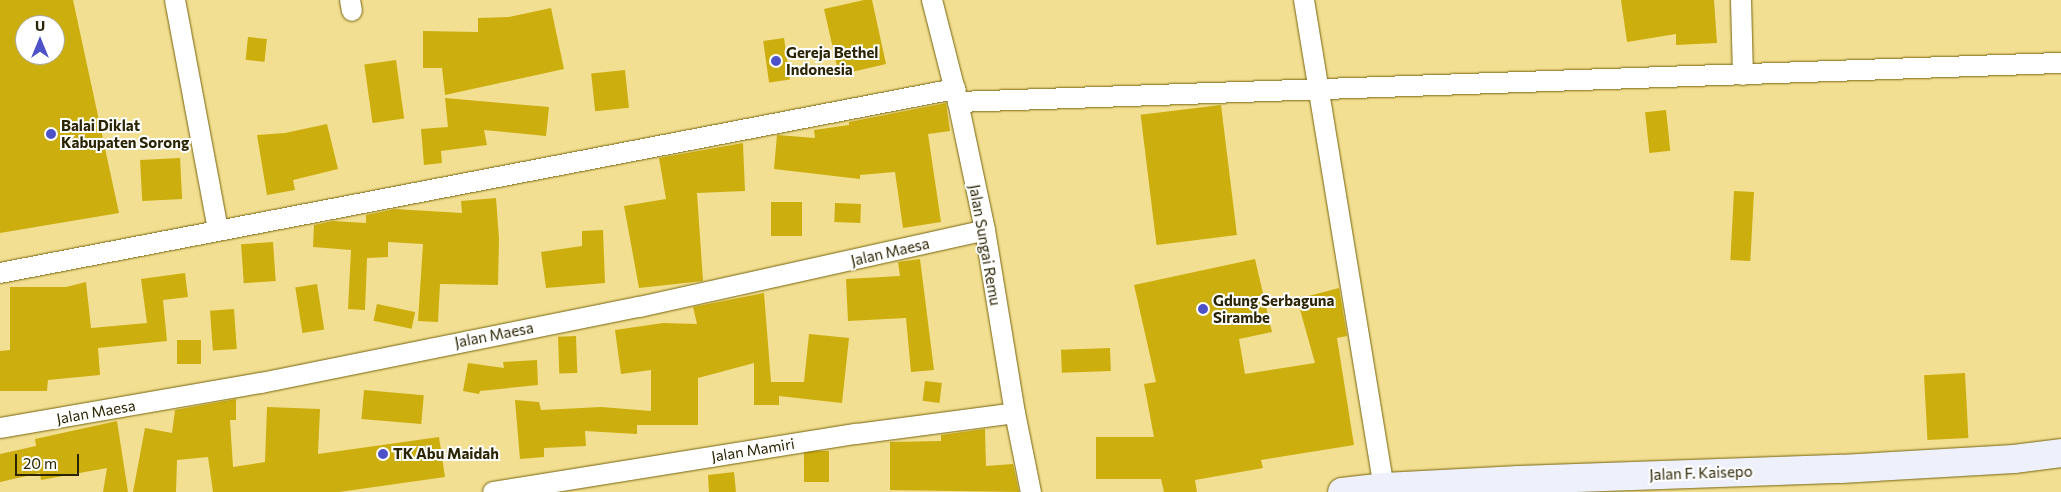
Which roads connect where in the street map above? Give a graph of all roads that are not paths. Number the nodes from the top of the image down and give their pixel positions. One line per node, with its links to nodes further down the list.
1 (175, 0): 9 (street)
2 (932, 0): 8 (street, Jalan Sungai Remu)
3 (1304, 0): 7 (street)
4 (1741, 0): 6 (street)
5 (2061, 63): 6 (street)
6 (1743, 75): 7 (street)
7 (1318, 88): 8 (street); 17 (street)
8 (956, 96): 9 (street); 10 (street, Jalan Sungai Remu)
9 (218, 230): 11 (street)
10 (985, 230): 12 (street, Jalan Sungai Remu); 13 (street, Jalan Maesa)
11 (0, 272)
12 (1015, 413): 18 (street, Jalan Mamiri); 19 (street, Jalan Sungai Remu)
13 (0, 428)
14 (2061, 453): 15 (street, Jalan F. Kaisepo)
15 (1704, 482): 16 (street, Jalan F. Kaisepo)
16 (1520, 486): 17 (street, Jalan F. Kaisepo)
17 (1384, 489): 20 (street, Jalan F. Kaisepo)
18 (493, 492)
19 (1031, 492)
20 (1342, 492)

